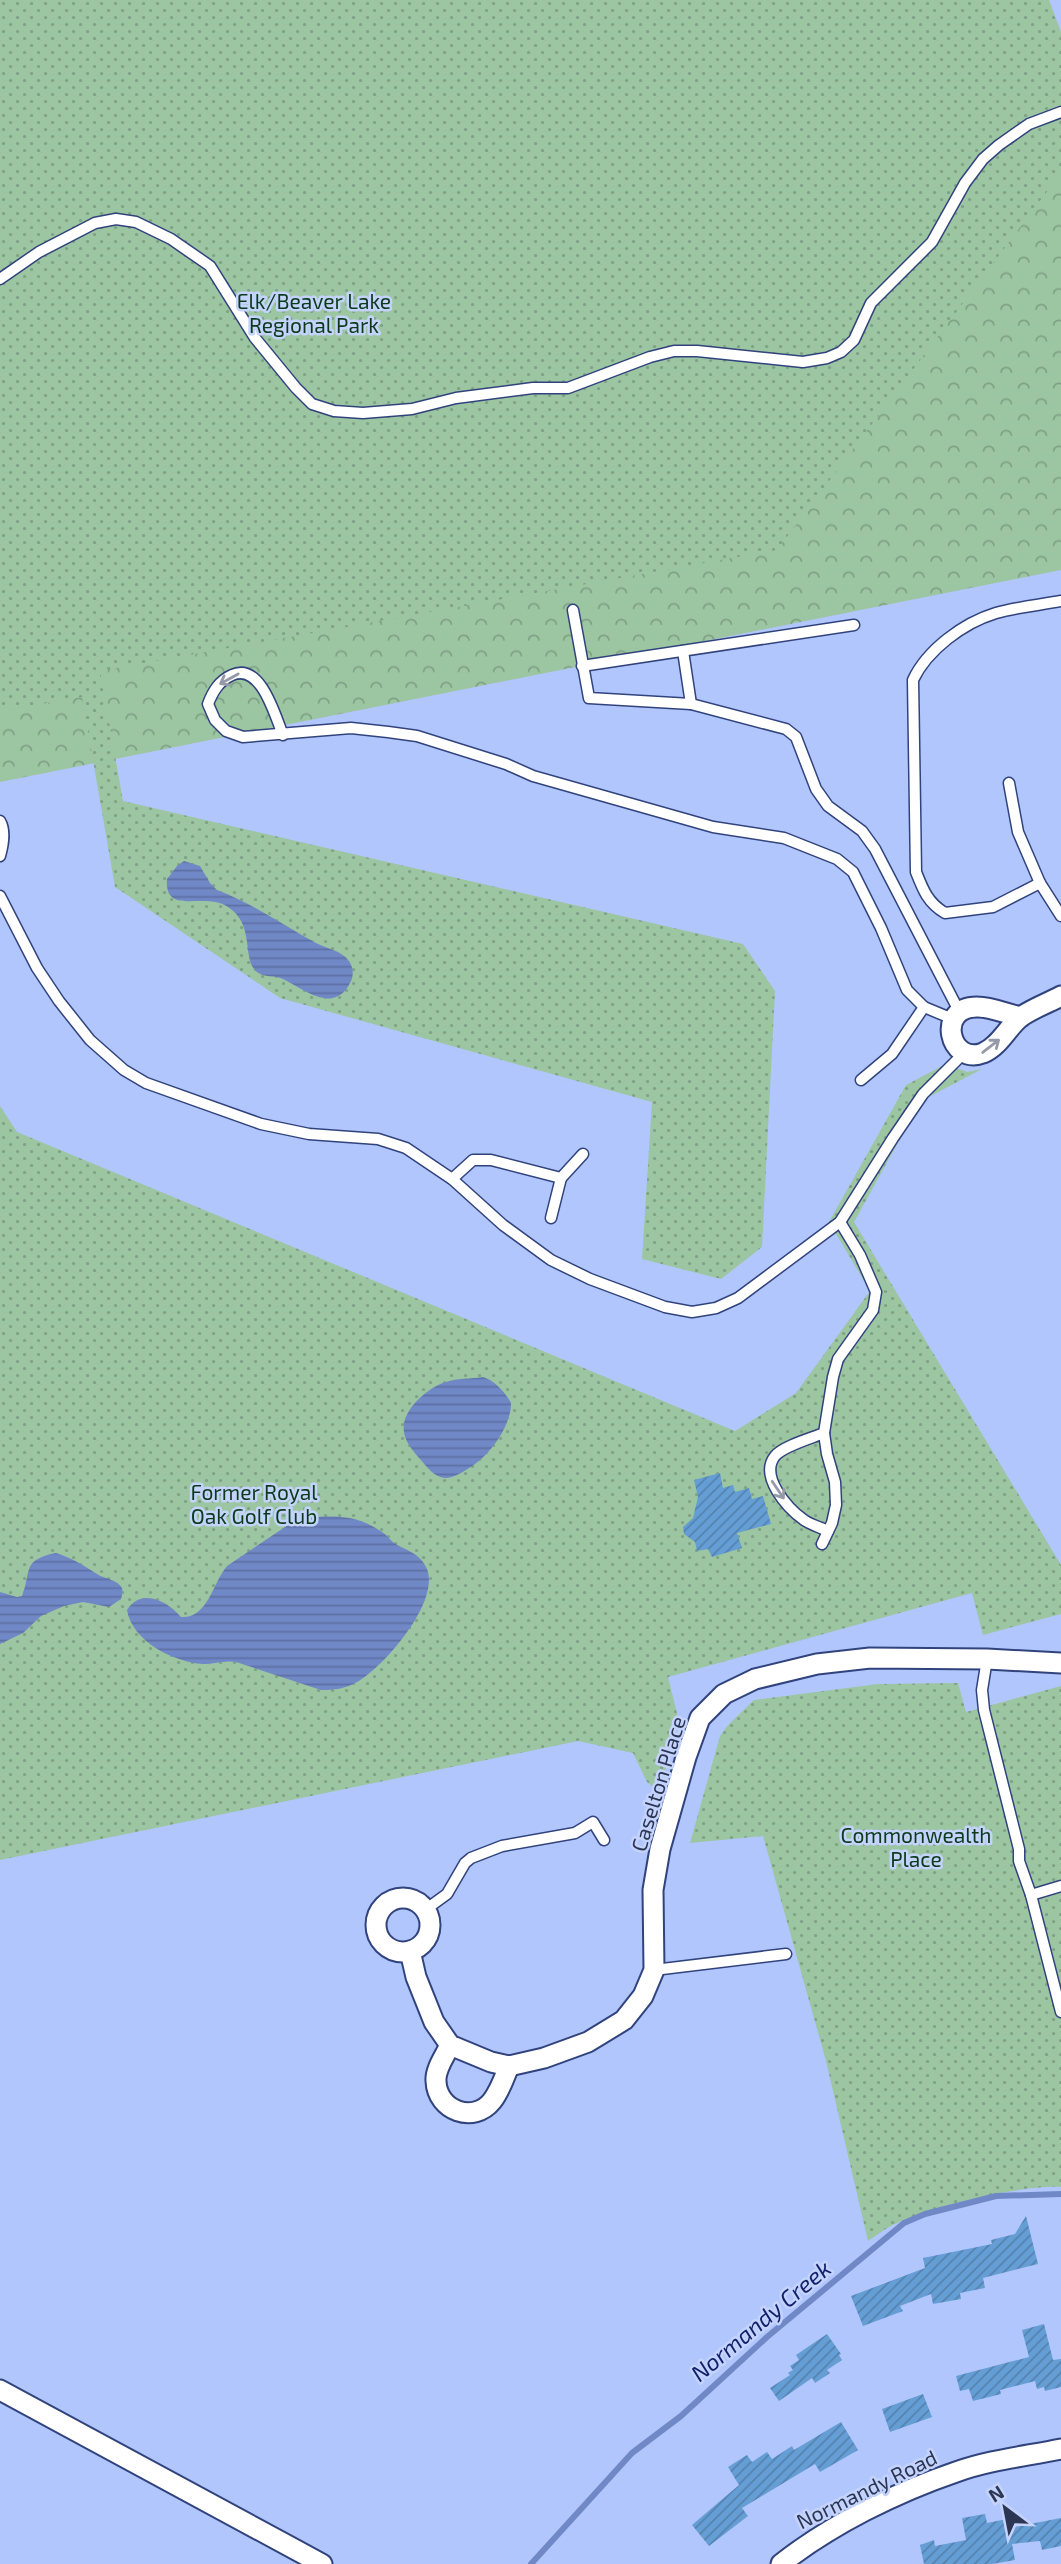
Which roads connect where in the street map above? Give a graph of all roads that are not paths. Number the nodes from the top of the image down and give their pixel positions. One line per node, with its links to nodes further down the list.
1 (1061, 112): 2 (lane)
2 (0, 279)
3 (1061, 601): 13 (lane)
4 (573, 610): 7 (lane)
5 (854, 625): 6 (lane)
6 (684, 651): 7 (lane); 8 (lane)
7 (582, 666): 8 (lane)
8 (691, 704): 18 (lane)
9 (283, 735): 9 (lane, one-way to 9); 17 (lane)
10 (1009, 783): 13 (lane)
11 (0, 821): 12 (lane)
12 (0, 856)
13 (1040, 883): 15 (lane)
14 (0, 896): 24 (lane)
15 (1061, 916)
16 (1061, 996): 19 (street)
17 (924, 1007): 18 (lane); 21 (lane)
18 (956, 1016): 19 (street); 20 (street)
19 (1020, 1017): 20 (street, one-way to 19)
20 (965, 1052): 26 (lane)
21 (861, 1080)
22 (583, 1154): 23 (lane)
23 (561, 1178): 24 (lane); 25 (lane)
24 (452, 1179): 26 (lane)
25 (551, 1218)
26 (840, 1222): 27 (lane)
27 (824, 1433): 28 (lane); 28 (lane, one-way to 28)
28 (828, 1531): 29 (lane)
29 (822, 1544)
30 (987, 1659): 31 (street, Caselton Place); 34 (lane); 38 (street, Caselton Place)
31 (1061, 1663)
32 (604, 1840): 35 (lane)
33 (1061, 1886): 34 (lane)
34 (1031, 1895): 39 (lane)
35 (425, 1910): 36 (street); 36 (street)
36 (410, 1951): 40 (street)
37 (786, 1954): 38 (lane)
38 (654, 1970): 41 (street, Caselton Place)
39 (1061, 2012)
40 (450, 2045): 41 (street); 41 (street)
41 (509, 2066)
42 (0, 2390): 44 (street)
43 (1061, 2449): 45 (street, Normandy Road)
44 (322, 2564)
45 (781, 2564)

